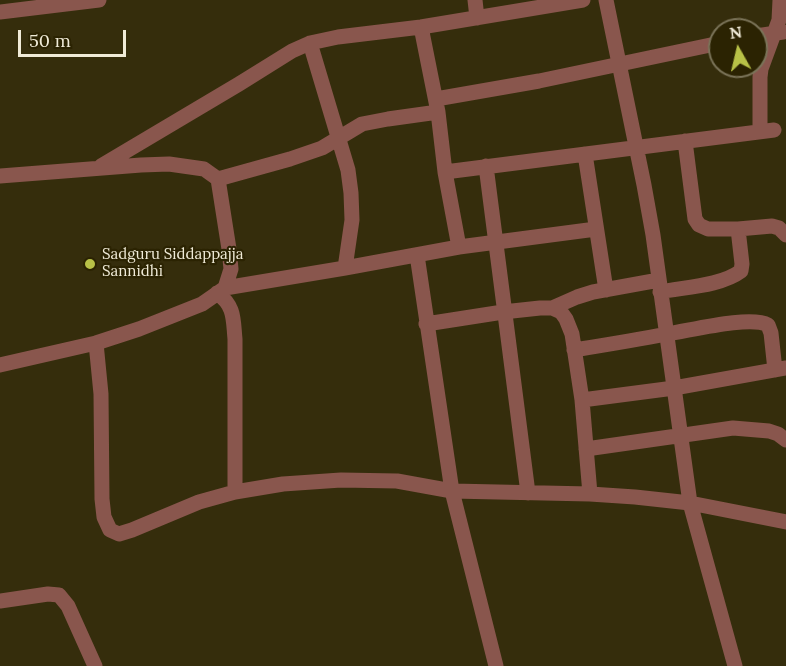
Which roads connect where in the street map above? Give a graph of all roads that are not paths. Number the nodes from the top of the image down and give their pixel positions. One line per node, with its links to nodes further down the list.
1 (99, 0): 6 (street)
2 (475, 0): 7 (street)
3 (583, 0): 7 (street)
4 (606, 0): 12 (street)
5 (780, 0): 9 (street)
6 (0, 12)
7 (477, 18): 8 (street)
8 (421, 27): 10 (street); 13 (street)
9 (781, 32): 15 (street)
10 (310, 43): 14 (street); 19 (street)
11 (708, 46): 12 (street)
12 (619, 64): 13 (street); 16 (street)
13 (437, 105): 14 (street); 20 (street)
14 (339, 137): 22 (street); 29 (street)
15 (685, 141): 16 (street); 24 (street)
16 (637, 147): 17 (street); 30 (street)
17 (585, 154): 18 (street); 23 (street)
18 (486, 166): 20 (street); 26 (street)
19 (97, 168): 21 (street); 22 (street)
20 (445, 172): 27 (street)
21 (0, 176)
22 (218, 179): 31 (street)
23 (596, 229): 26 (street); 32 (street)
24 (738, 229): 25 (street); 30 (street)
25 (786, 235)
26 (495, 242): 27 (street); 34 (street)
27 (459, 247): 28 (street)
28 (417, 255): 29 (street); 35 (street)
29 (345, 268): 31 (street)
30 (660, 286): 32 (street); 36 (street)
31 (221, 290): 37 (street); 47 (street)
32 (606, 290): 33 (street)
33 (552, 308): 34 (street); 38 (street)
34 (504, 312): 35 (street); 48 (street)
35 (426, 324): 46 (street)
36 (667, 334): 38 (street); 40 (street); 41 (street)
37 (96, 343): 39 (street); 47 (street)
38 (574, 350): 42 (street)
39 (0, 365)
40 (781, 369): 41 (street)
41 (674, 388): 42 (street); 43 (street)
42 (582, 400): 45 (street)
43 (681, 435): 44 (street); 45 (street); 50 (street)
44 (786, 440)
45 (586, 449): 49 (street)
46 (452, 491): 47 (street); 48 (street); 54 (street)
47 (235, 492)
48 (528, 493): 49 (street)
49 (590, 494): 50 (street)
50 (690, 503): 51 (street); 55 (street)
51 (786, 522)
52 (0, 601): 53 (street)
53 (95, 666)
54 (496, 666)
55 (735, 666)

